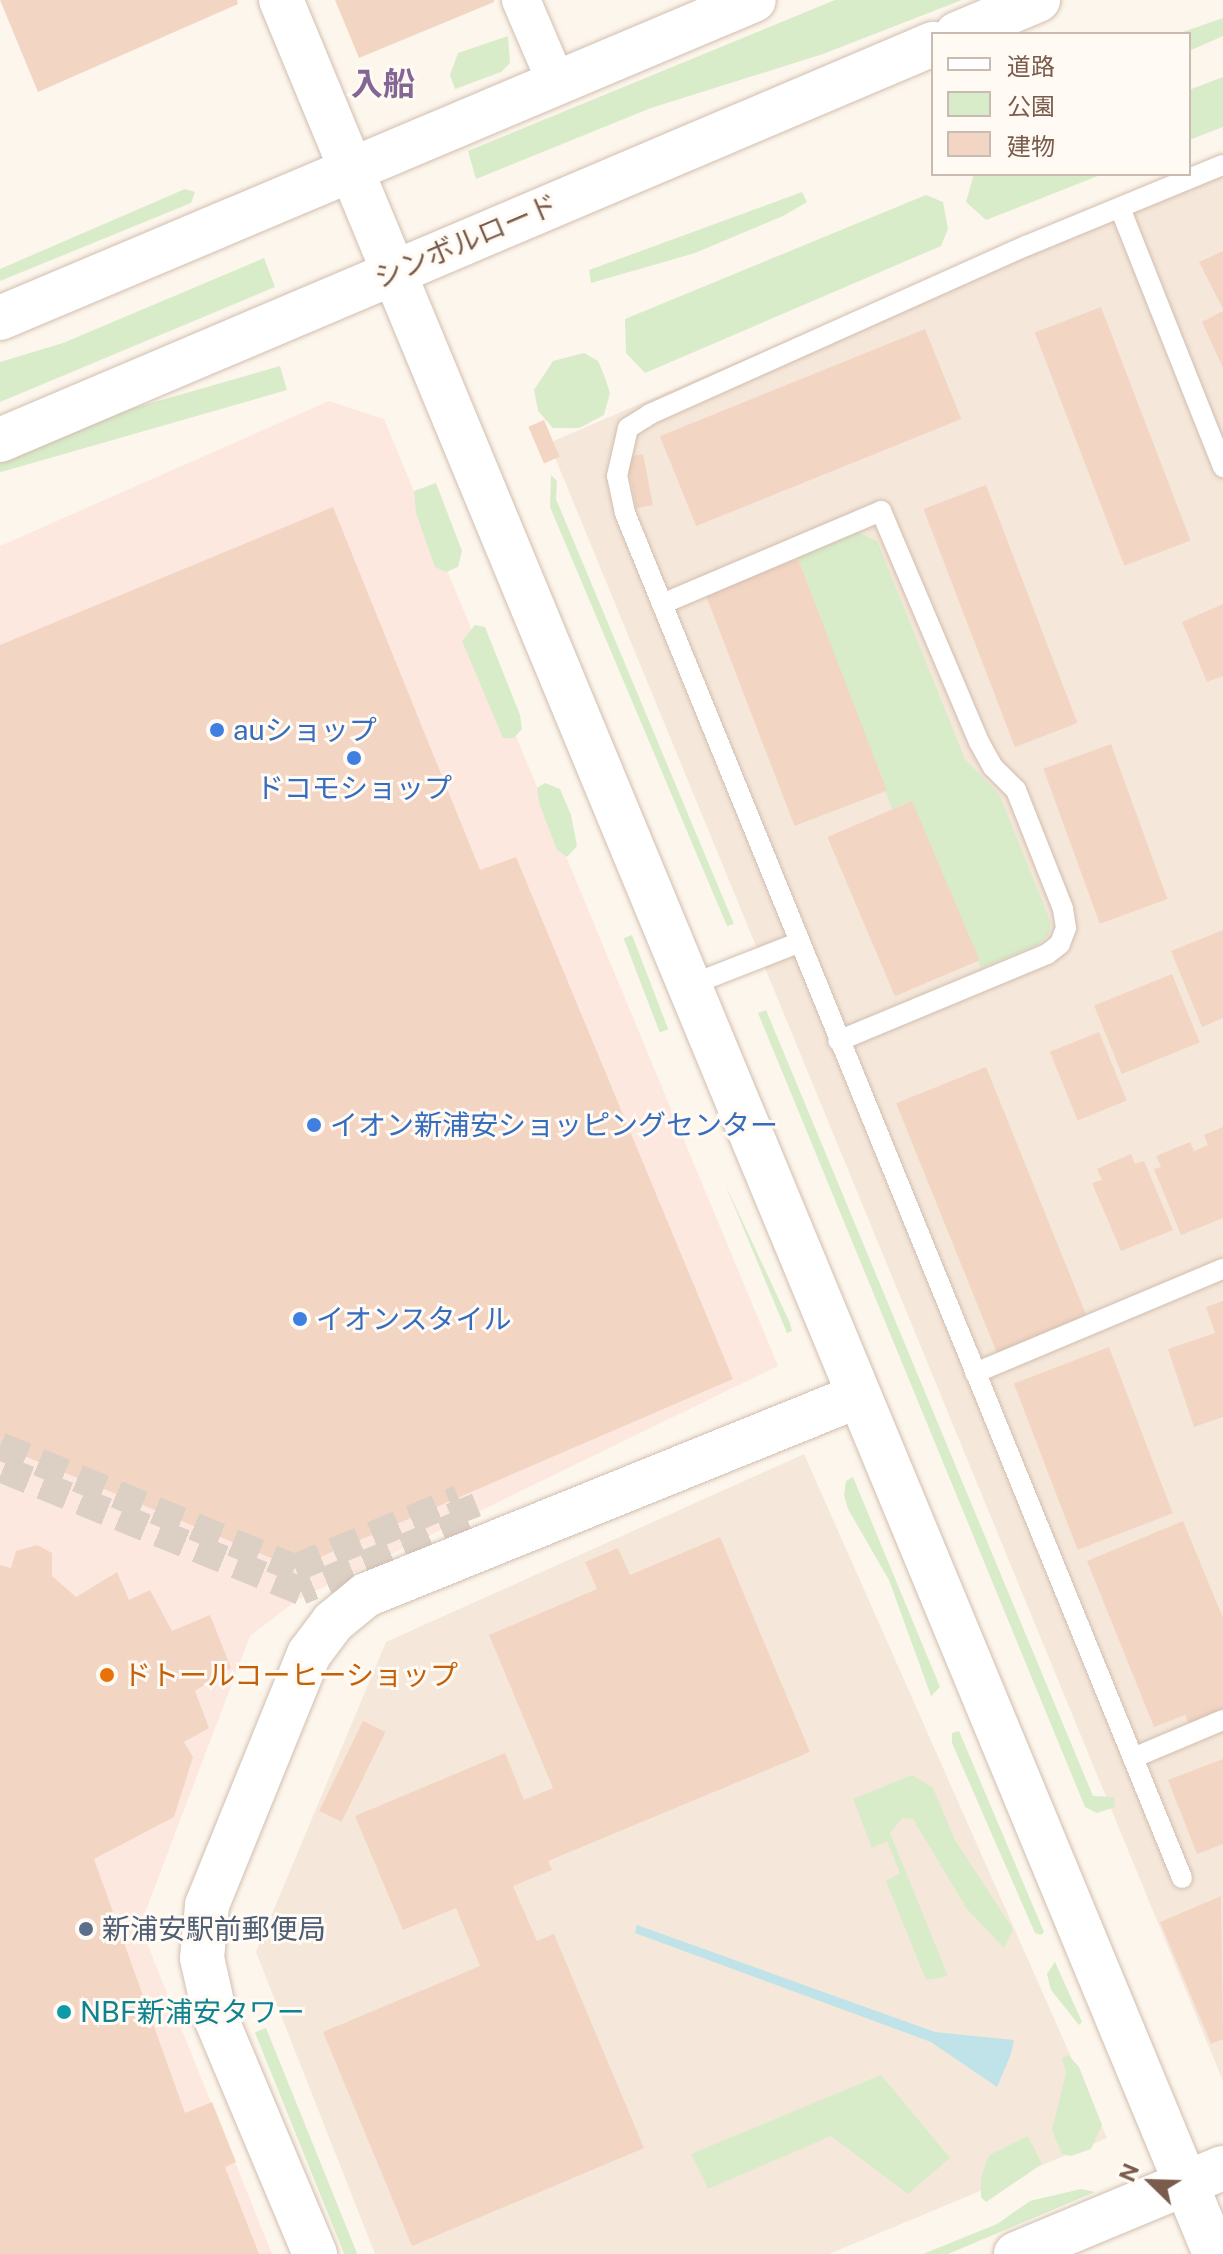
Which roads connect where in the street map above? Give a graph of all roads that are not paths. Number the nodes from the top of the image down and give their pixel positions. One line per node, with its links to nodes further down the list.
1 (281, 0): 9 (street)
2 (521, 0): 7 (street)
3 (1038, 0): 5 (street)
4 (743, 2): 7 (street)
5 (962, 32)
6 (931, 45): 11 (street, シンボルロード)
7 (557, 84): 9 (street)
8 (1223, 165): 10 (lane)
9 (352, 171): 11 (street); 12 (street)
10 (1120, 208): 14 (lane); 15 (lane)
11 (393, 271): 13 (street, シンボルロード); 17 (street)
12 (0, 318)
13 (0, 440)
14 (1223, 467)
15 (662, 604): 16 (lane); 18 (lane)
16 (800, 942): 17 (lane); 18 (lane)
17 (688, 986): 21 (street)
18 (838, 1041): 20 (lane)
19 (1223, 1269): 20 (lane)
20 (975, 1373): 23 (lane)
21 (858, 1396): 25 (street); 26 (street)
22 (1223, 1720): 23 (lane)
23 (1133, 1758): 24 (lane)
24 (1182, 1878)
25 (1204, 2176): 27 (street); 28 (street)
26 (315, 2254)
27 (1016, 2254)
28 (1215, 2254)

